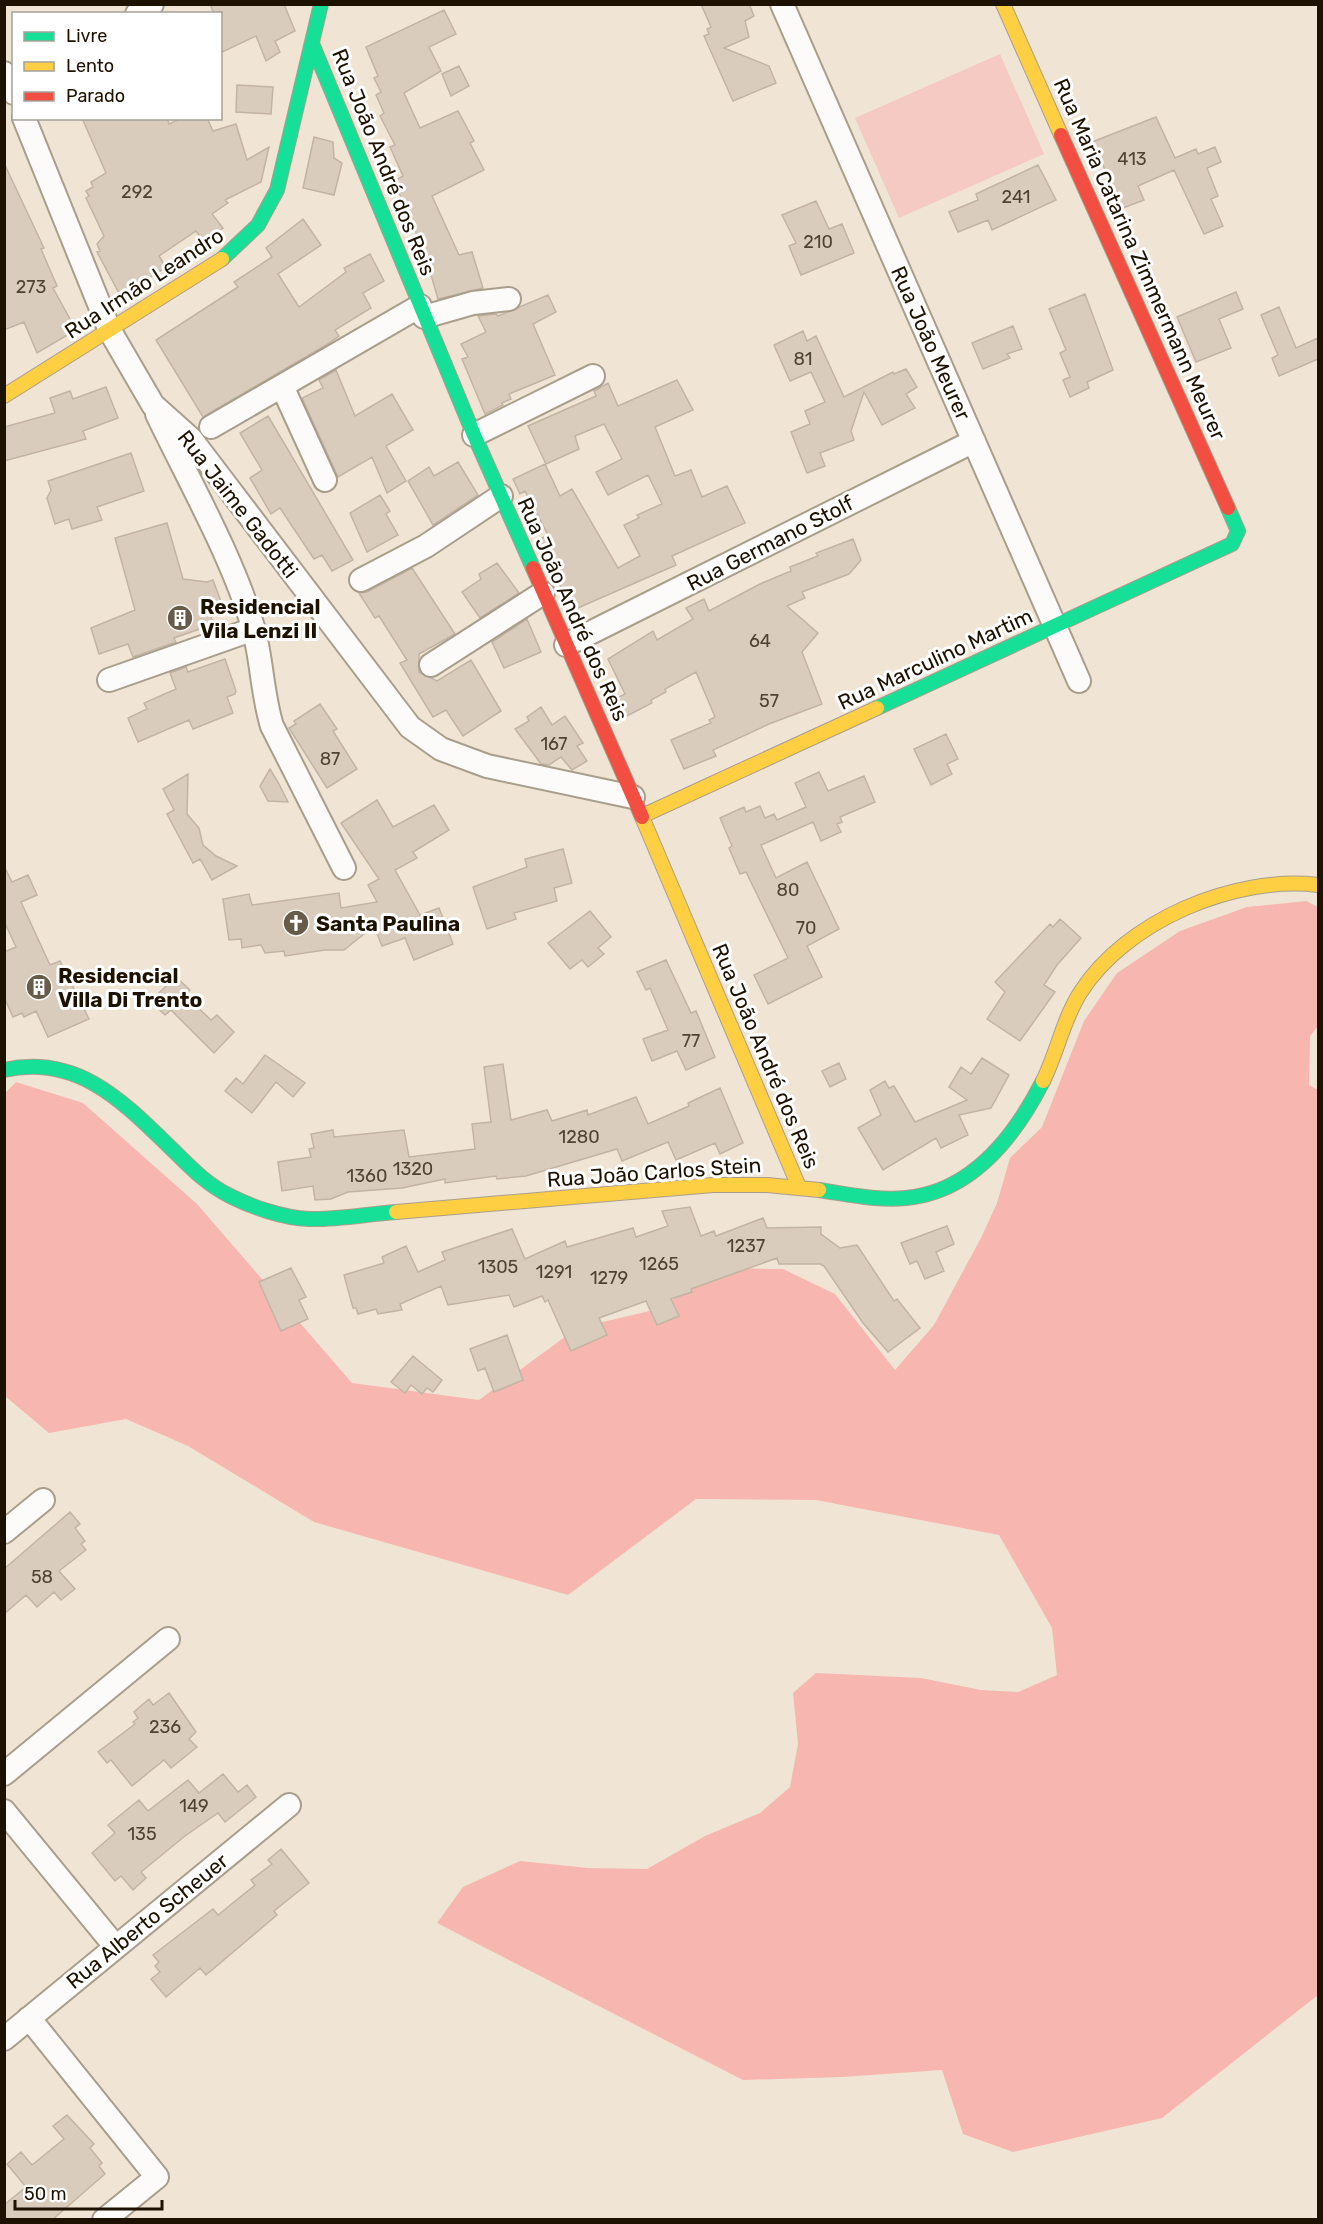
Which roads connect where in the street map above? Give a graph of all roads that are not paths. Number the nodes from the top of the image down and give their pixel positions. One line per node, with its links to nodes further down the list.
1 (321, 4): 4 (street, Rua Irmão Leandro)
2 (782, 4): 15 (street, Rua João Meurer)
3 (1004, 4): 18 (street, Rua Maria Catarina Zimmermann Meurer)
4 (313, 46): 7 (street, Rua João André dos Reis); 8 (street, Rua Irmão Leandro)
5 (25, 120): 8 (street, Rua Jaime Gadotti)
6 (508, 299): 7 (street)
7 (422, 311): 10 (street); 14 (street, Rua João André dos Reis)
8 (110, 331): 11 (street, Rua Irmão Leandro); 12 (street, Rua Jaime Gadotti)
9 (593, 376): 14 (street)
10 (282, 386): 13 (street); 16 (street)
11 (4, 396)
12 (153, 405): 22 (street); 27 (street, Rua Jaime Gadotti)
13 (211, 427)
14 (474, 435): 17 (street, Rua João André dos Reis)
15 (974, 441): 21 (street, Rua João Meurer); 23 (street, Rua Germano Stolf)
16 (325, 480)
17 (501, 496): 19 (street); 20 (street, Rua João André dos Reis)
18 (1238, 531): 21 (street, Rua Marculino Martim)
19 (361, 580)
20 (543, 593): 23 (street, Rua João André dos Reis); 24 (street)
21 (1055, 628): 26 (street, Rua João Meurer); 27 (street, Rua Marculino Martim)
22 (254, 629): 25 (street); 28 (street)
23 (566, 645): 27 (street, Rua João André dos Reis)
24 (431, 664)
25 (110, 680)
26 (1079, 681)
27 (638, 807): 31 (street, Rua João André dos Reis)
28 (344, 868)
29 (1318, 885): 31 (street, Rua João Carlos Stein)
30 (4, 1070): 31 (street, Rua João Carlos Stein)
31 (799, 1187)
32 (43, 1500): 33 (street)
33 (4, 1532)
34 (168, 1639): 35 (street)
35 (4, 1774)
36 (289, 1805): 38 (street, Rua Alberto Scheuer)
37 (4, 1811): 38 (street)
38 (115, 1946): 39 (street, Rua Alberto Scheuer)
39 (29, 2018): 40 (street, Rua Alberto Scheuer); 41 (street)
40 (4, 2039)
41 (104, 2220)

